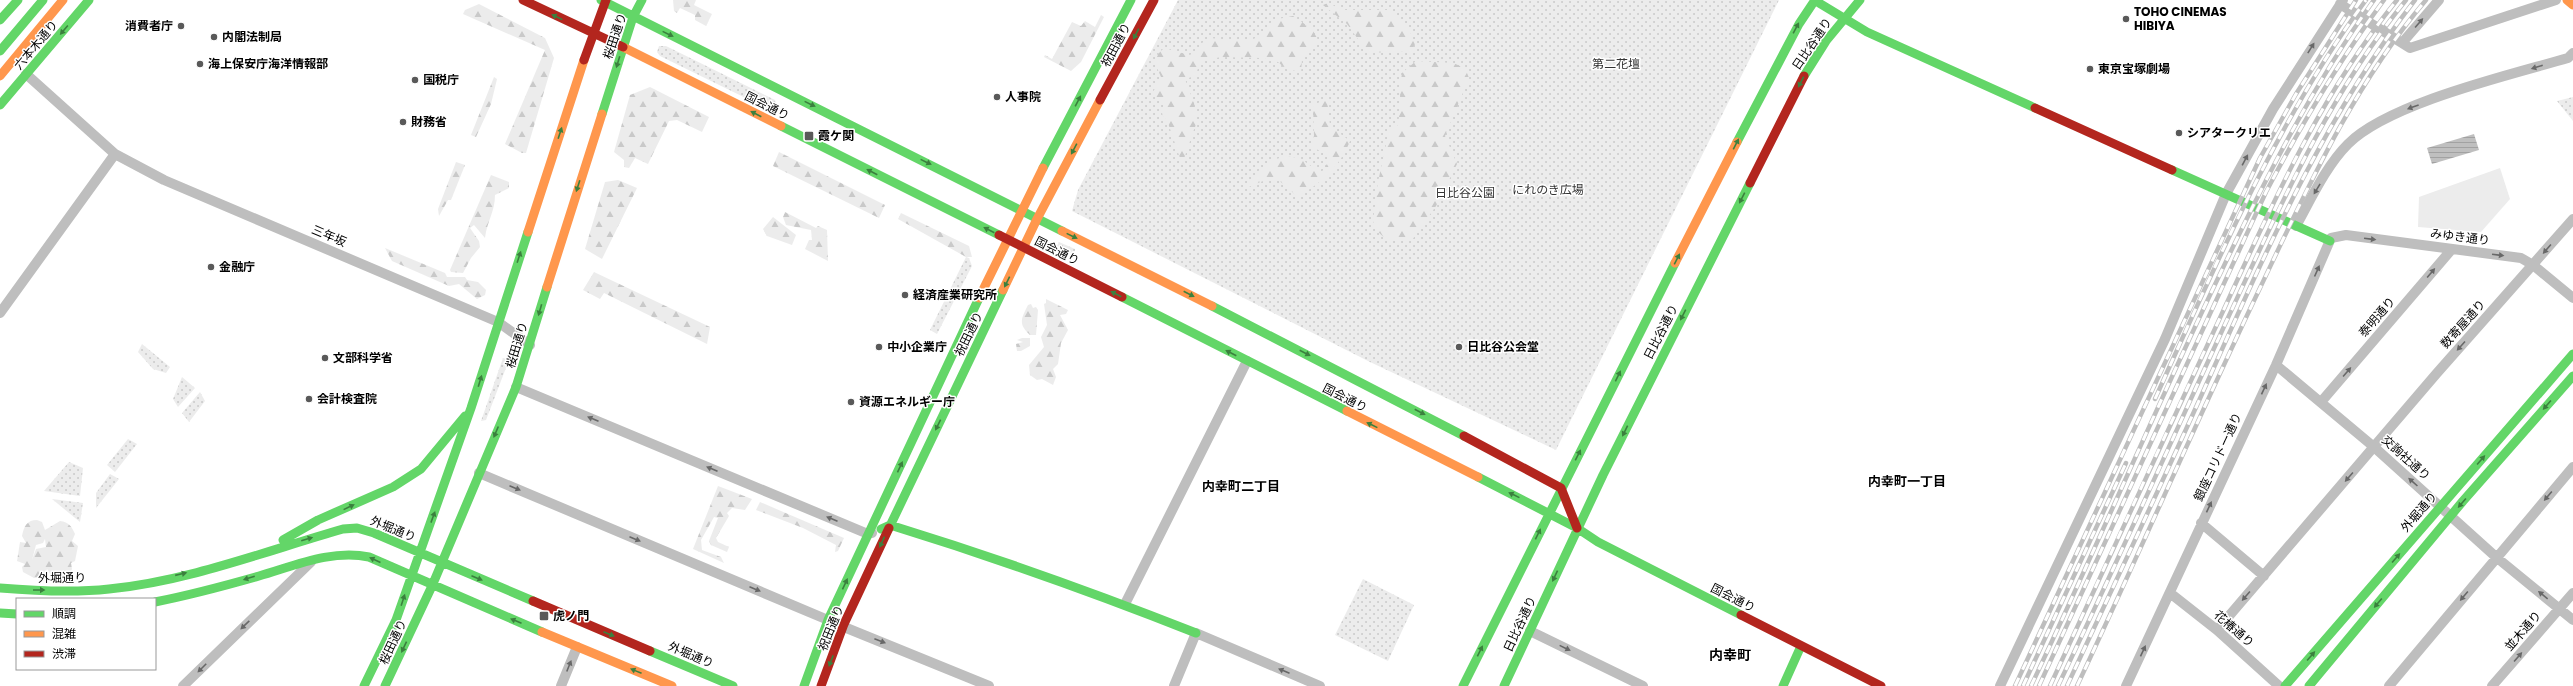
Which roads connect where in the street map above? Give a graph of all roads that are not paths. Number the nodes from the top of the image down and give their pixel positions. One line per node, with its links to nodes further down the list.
1 (18, 0): 19 (main road)
2 (43, 0): 23 (main road)
3 (63, 0): 26 (main road)
4 (89, 0): 25 (main road, 六本木通り, one-way to 25)
5 (522, 0): 20 (main road, 国会通り, one-way to 5)
6 (642, 0): 17 (main road, 桜田通り)
7 (1131, 0): 30 (main road, 祝田通り, one-way to 7)
8 (1154, 0): 31 (main road, 祝田通り, one-way to 31)
9 (1814, 0): 18 (main road); 53 (main road, 日比谷通り, one-way to 9)
10 (1860, 0): 18 (main road, 日比谷通り)
11 (2439, 0): 21 (street, one-way to 11)
12 (2556, 0): 21 (street)
13 (2567, 0): 16 (main road)
14 (604, 1): 17 (main road, 国会通り); 20 (main road, 桜田通り)
15 (2342, 2): 21 (street); 29 (street, one-way to 15)
16 (2573, 5)
17 (633, 17): 22 (main road, 桜田通り); 30 (main road, 国会通り, one-way to 30)
18 (1844, 18): 29 (main road); 59 (main road, 日比谷通り, one-way to 59)
19 (0, 20)
20 (592, 34): 22 (main road, 国会通り); 41 (main road, 桜田通り, one-way to 20)
21 (2403, 44)
22 (623, 47): 34 (main road, 国会通り, one-way to 22); 42 (main road, 桜田通り, one-way to 42)
23 (0, 51)
24 (2573, 53): 33 (street, one-way to 33)
25 (26, 74): 27 (main road, 六本木通り); 28 (street, 三年坂)
26 (0, 76)
27 (0, 105)
28 (115, 154): 40 (street); 41 (street, 三年坂)
29 (2226, 194): 33 (main road); 101 (street)
30 (1021, 210): 31 (main road, 国会通り); 34 (main road, 祝田通り)
31 (1037, 219): 36 (main road, 祝田通り); 53 (main road, 国会通り, one-way to 53)
32 (2573, 219): 38 (street, 数寄屋通り, one-way to 38)
33 (2296, 226): 35 (main road)
34 (1007, 239): 36 (main road, 国会通り); 60 (main road, 祝田通り, one-way to 34)
35 (2330, 240): 37 (street, みゆき通り, one-way to 37); 45 (street, 銀座コリドー通り, one-way to 35)
36 (1024, 247): 44 (main road, 国会通り, one-way to 36); 58 (main road, 祝田通り, one-way to 58)
37 (2452, 249): 38 (street, みゆき通り, one-way to 38); 48 (street, 泰明通り, one-way to 37)
38 (2533, 265): 39 (street, みゆき通り); 50 (street, 数寄屋通り, one-way to 50)
39 (2573, 298)
40 (0, 313)
41 (498, 322): 42 (street, 三年坂); 49 (main road, 桜田通り, one-way to 41)
42 (530, 345): 47 (main road, 桜田通り)
43 (2573, 354): 54 (main road, 外堀通り, one-way to 43)
44 (1247, 361): 55 (main road, 国会通り, one-way to 44); 73 (street)
45 (2276, 365): 48 (street, 交詢社通り); 57 (street, 銀座コリドー通り, one-way to 45)
46 (2573, 376): 56 (main road, one-way to 56)
47 (516, 387): 52 (main road, 桜田通り, one-way to 52); 60 (street, one-way to 47)
48 (2321, 402): 50 (street, 交詢社通り)
49 (471, 408): 61 (main road, one-way to 49); 62 (main road, 桜田通り, one-way to 49)
50 (2374, 447): 54 (street, 交詢社通り, one-way to 50); 67 (street, 数寄屋通り, one-way to 67)
51 (2573, 467): 63 (street, one-way to 63)
52 (479, 473): 65 (main road, 桜田通り); 77 (street, one-way to 77)
53 (1561, 488): 55 (main road, 日比谷通り); 59 (main road)
54 (2440, 506): 56 (street, 交詢社通り); 104 (main road, 外堀通り, one-way to 54)
55 (1548, 513): 59 (main road, 国会通り); 96 (main road, 日比谷通り, one-way to 55)
56 (2451, 516): 63 (street, 交詢社通り); 105 (main road, one-way to 105)
57 (2201, 523): 67 (street); 70 (street, 銀座コリドー通り)
58 (885, 527): 60 (street); 73 (main road); 79 (main road, 祝田通り, one-way to 79)
59 (1577, 528): 80 (main road, 日比谷通り, one-way to 80); 83 (main road, 国会通り)
60 (868, 534): 77 (main road, 祝田通り, one-way to 60)
61 (265, 551): 62 (main road, 外堀通り, one-way to 62); 69 (main road, 外堀通り, one-way to 61)
62 (419, 554): 65 (main road, 外堀通り); 66 (main road, 桜田通り)
63 (2496, 557): 74 (street, 交詢社通り, one-way to 63); 106 (street, one-way to 106)
64 (314, 560): 66 (main road, one-way to 64); 72 (main road, one-way to 72); 86 (street, one-way to 86)
65 (440, 563): 68 (main road, 桜田通り); 90 (main road, 外堀通り, one-way to 90)
66 (410, 576): 68 (main road); 87 (main road, 桜田通り, one-way to 66)
67 (2264, 576): 81 (street, 数寄屋通り, one-way to 81)
68 (432, 586): 84 (main road, one-way to 68); 85 (main road, 桜田通り, one-way to 85)
69 (0, 588)
70 (2170, 593): 81 (street, 花椿通り); 102 (street, 銀座コリドー通り, one-way to 70)
71 (2573, 593): 74 (street, 並木通り)
72 (156, 602)
73 (1125, 604): 82 (main road)
74 (2560, 609): 78 (street, 交詢社通り); 107 (street, 並木通り, one-way to 74)
75 (0, 613): 76 (main road)
76 (16, 614)
77 (828, 620): 91 (main road, 祝田通り)
78 (2573, 620)
79 (844, 627): 92 (main road, 祝田通り, one-way to 92); 93 (street, one-way to 93)
80 (1530, 630): 97 (main road, 日比谷通り); 98 (street, one-way to 98)
81 (2217, 630): 103 (street, 花椿通り)
82 (1196, 633): 94 (street); 95 (street, one-way to 82)
83 (1801, 646): 99 (main road); 100 (main road, 国会通り)
84 (577, 647): 88 (street, one-way to 84); 89 (main road, one-way to 84)
85 (389, 685)
86 (183, 686)
87 (364, 686)
88 (561, 686)
89 (672, 686)
90 (733, 686)
91 (804, 686)
92 (821, 686)
93 (989, 686)
94 (1174, 686)
95 (1320, 686)
96 (1463, 686)
97 (1504, 686)
98 (1643, 686)
99 (1783, 686)
100 (1880, 686)
101 (2000, 686)
102 (2126, 686)
103 (2279, 686)
104 (2285, 686)
105 (2309, 686)
106 (2389, 686)
107 (2492, 686)

